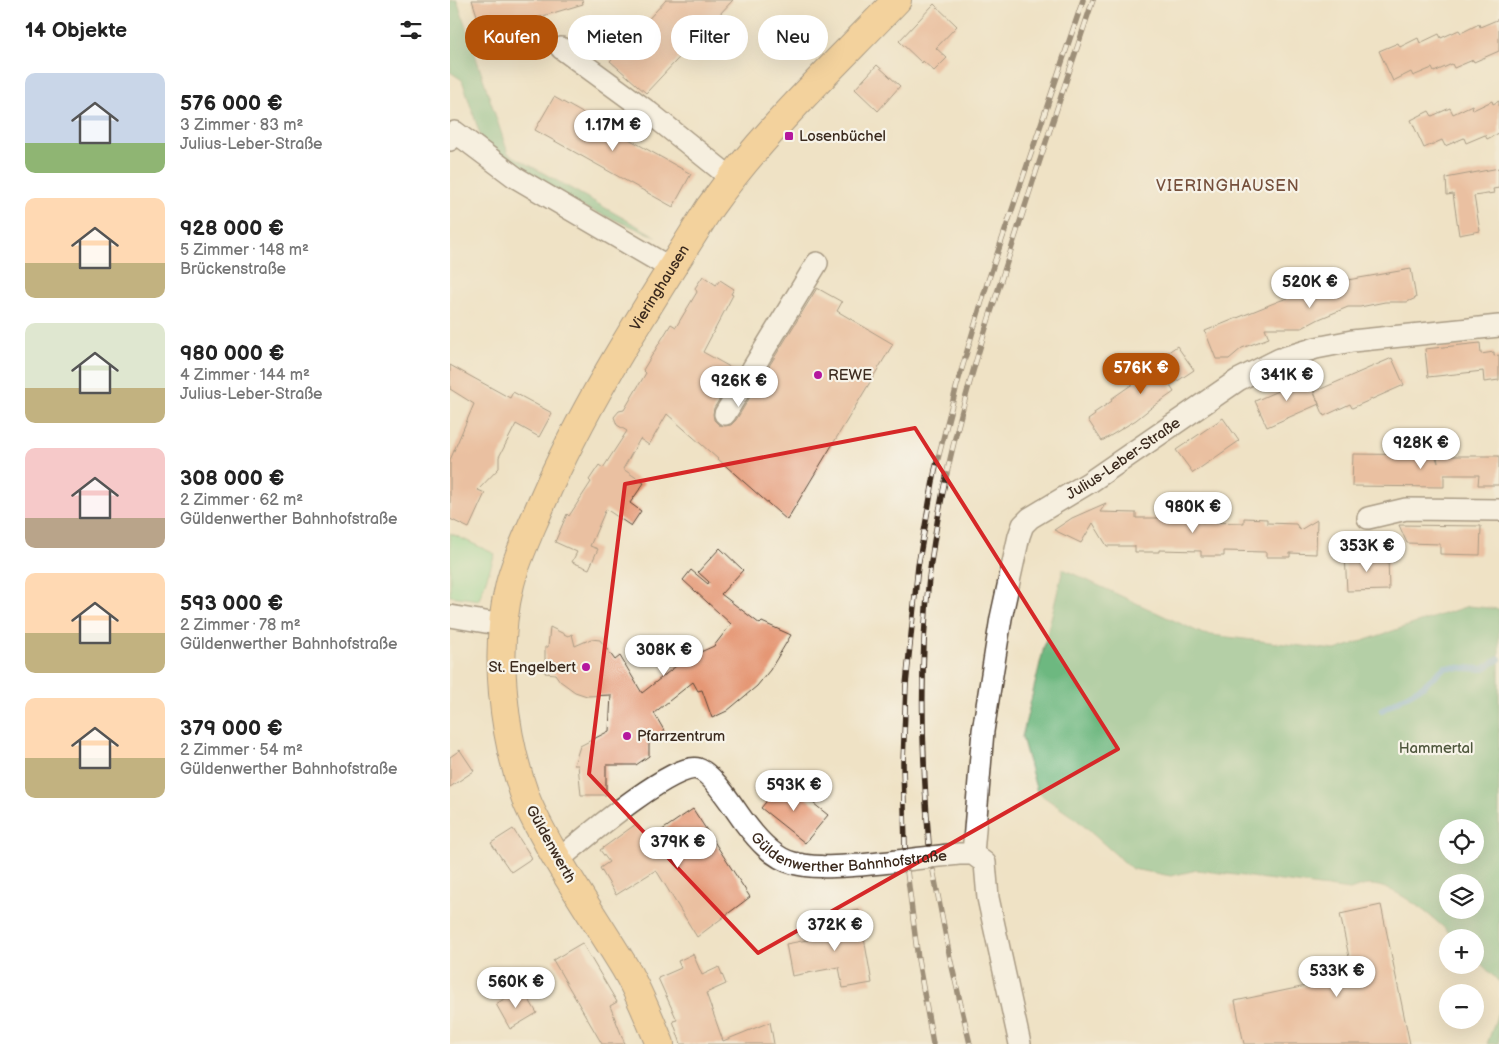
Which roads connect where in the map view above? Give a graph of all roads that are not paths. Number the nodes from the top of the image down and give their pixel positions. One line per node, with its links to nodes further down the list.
1 (897, 0): 4 (main road, Vieringhausen)
2 (561, 48): 4 (street)
3 (450, 140): 6 (street)
4 (731, 178): 6 (main road, Vieringhausen)
5 (817, 263): 8 (street)
6 (672, 269): 12 (main road, Vieringhausen)
7 (1499, 326): 13 (street, Julius-Leber-Straße)
8 (725, 414)
9 (1499, 510): 10 (street)
10 (1368, 518)
11 (450, 616): 12 (street)
12 (503, 625): 14 (main road, Güldenwerth)
13 (973, 854): 14 (street, Güldenwerther Bahnhofstraße); 16 (street, Güldenwerther Bahnhofstraße)
14 (558, 860): 15 (main road, Güldenwerth)
15 (660, 1044)
16 (1020, 1044)

